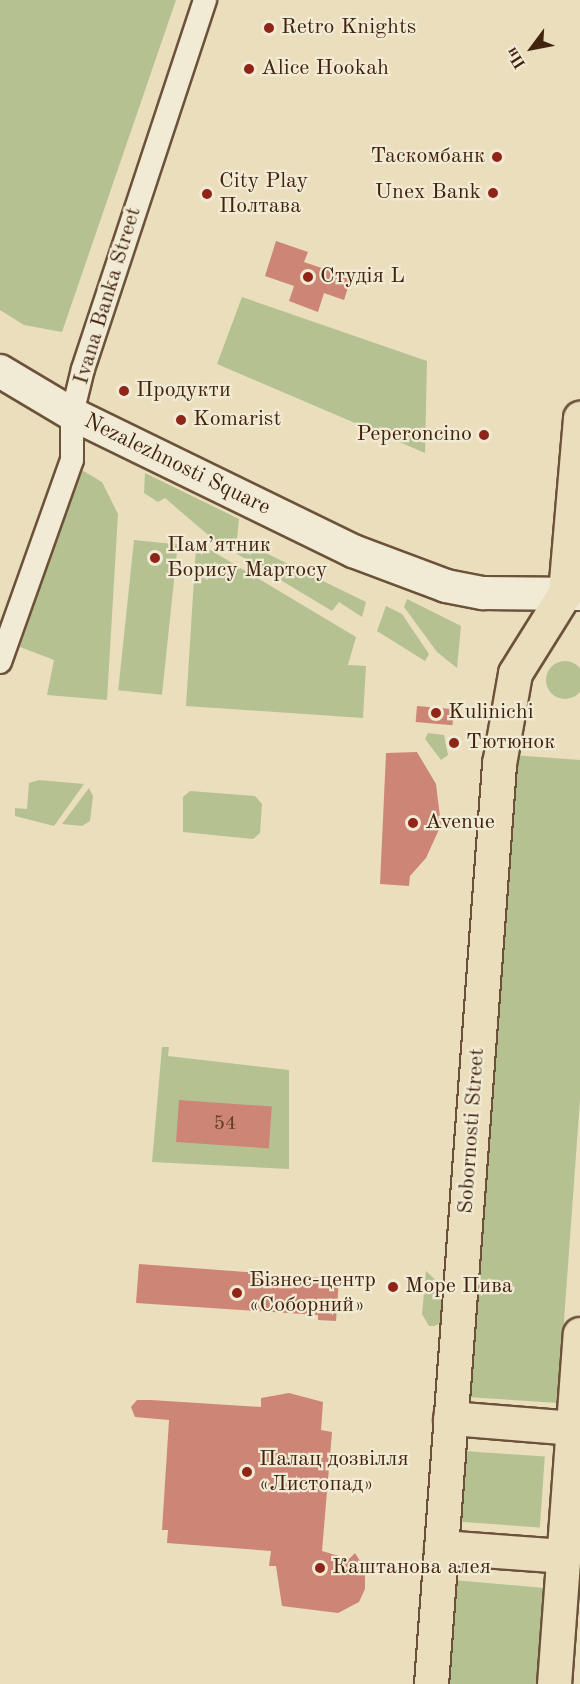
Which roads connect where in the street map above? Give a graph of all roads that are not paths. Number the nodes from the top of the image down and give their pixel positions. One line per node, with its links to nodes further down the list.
1 (205, 0): 3 (street, Ivana Banka Street)
2 (0, 372): 3 (main road, Nezalezhnosti Square)
3 (72, 414): 5 (main road, Nezalezhnosti Square); 7 (street, Ivana Banka Street)
4 (580, 418): 5 (main road, Sobornosti Street)
5 (573, 594): 6 (main road, Sobornosti Street); 10 (main road, Sobornosti Street)
6 (580, 623)
7 (0, 662)
8 (580, 1334): 9 (main road)
9 (576, 1416): 10 (main road); 12 (main road)
10 (450, 1418): 11 (main road, Sobornosti Street)
11 (441, 1547): 12 (main road); 13 (main road, Sobornosti Street)
12 (563, 1556): 14 (main road)
13 (430, 1684)
14 (554, 1684)

